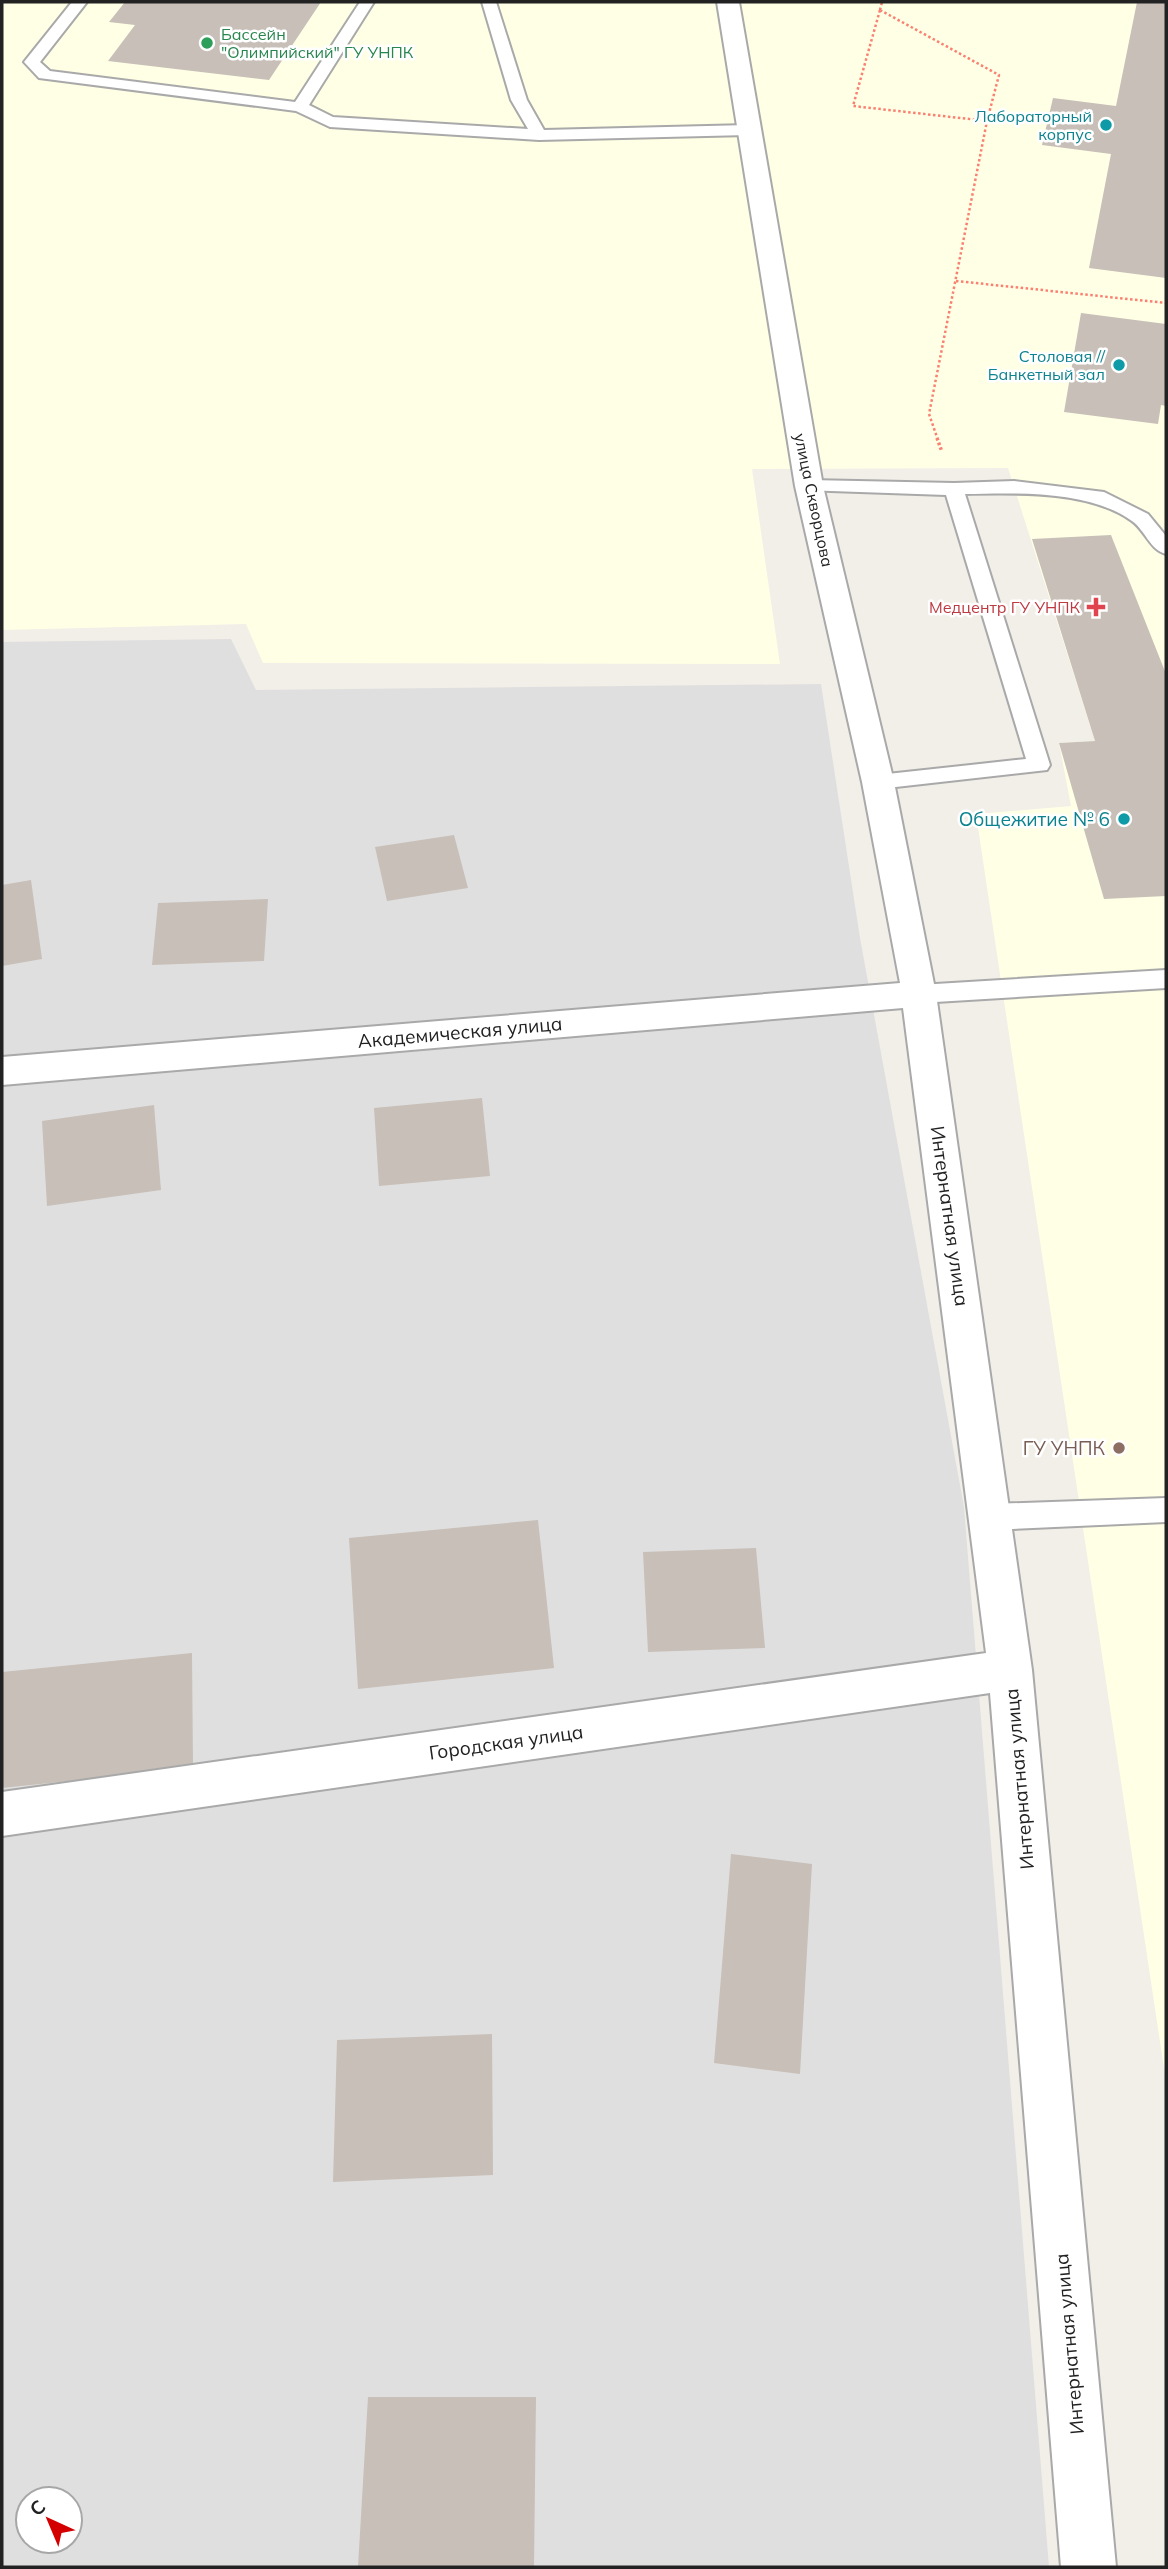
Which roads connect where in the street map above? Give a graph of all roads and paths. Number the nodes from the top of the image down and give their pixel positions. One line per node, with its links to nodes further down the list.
1 (80, 2): 7 (lane)
2 (367, 2): 7 (lane)
3 (488, 2): 10 (lane)
4 (728, 2): 9 (street, улица Скворцова)
5 (882, 2): 6 (path)
6 (880, 10): 8 (path); 8 (path)
7 (300, 107): 10 (lane)
8 (987, 121): 11 (path)
9 (748, 130): 10 (lane); 13 (street, улица Скворцова)
10 (539, 135)
11 (956, 281): 12 (path); 14 (path)
12 (1166, 303)
13 (810, 486): 14 (lane); 16 (street, улица Скворцова)
14 (954, 489): 15 (lane); 16 (lane)
15 (1166, 548)
16 (878, 782): 18 (street, улица Скворцова)
17 (1166, 979): 18 (lane)
18 (919, 994): 19 (street, Академическая улица); 21 (street, Интернатная улица)
19 (2, 1071)
20 (1166, 1510): 21 (lane)
21 (991, 1517): 22 (street, Интернатная улица)
22 (1010, 1670): 23 (street, Городская улица); 24 (street, Интернатная улица)
23 (2, 1814)
24 (1089, 2567)

